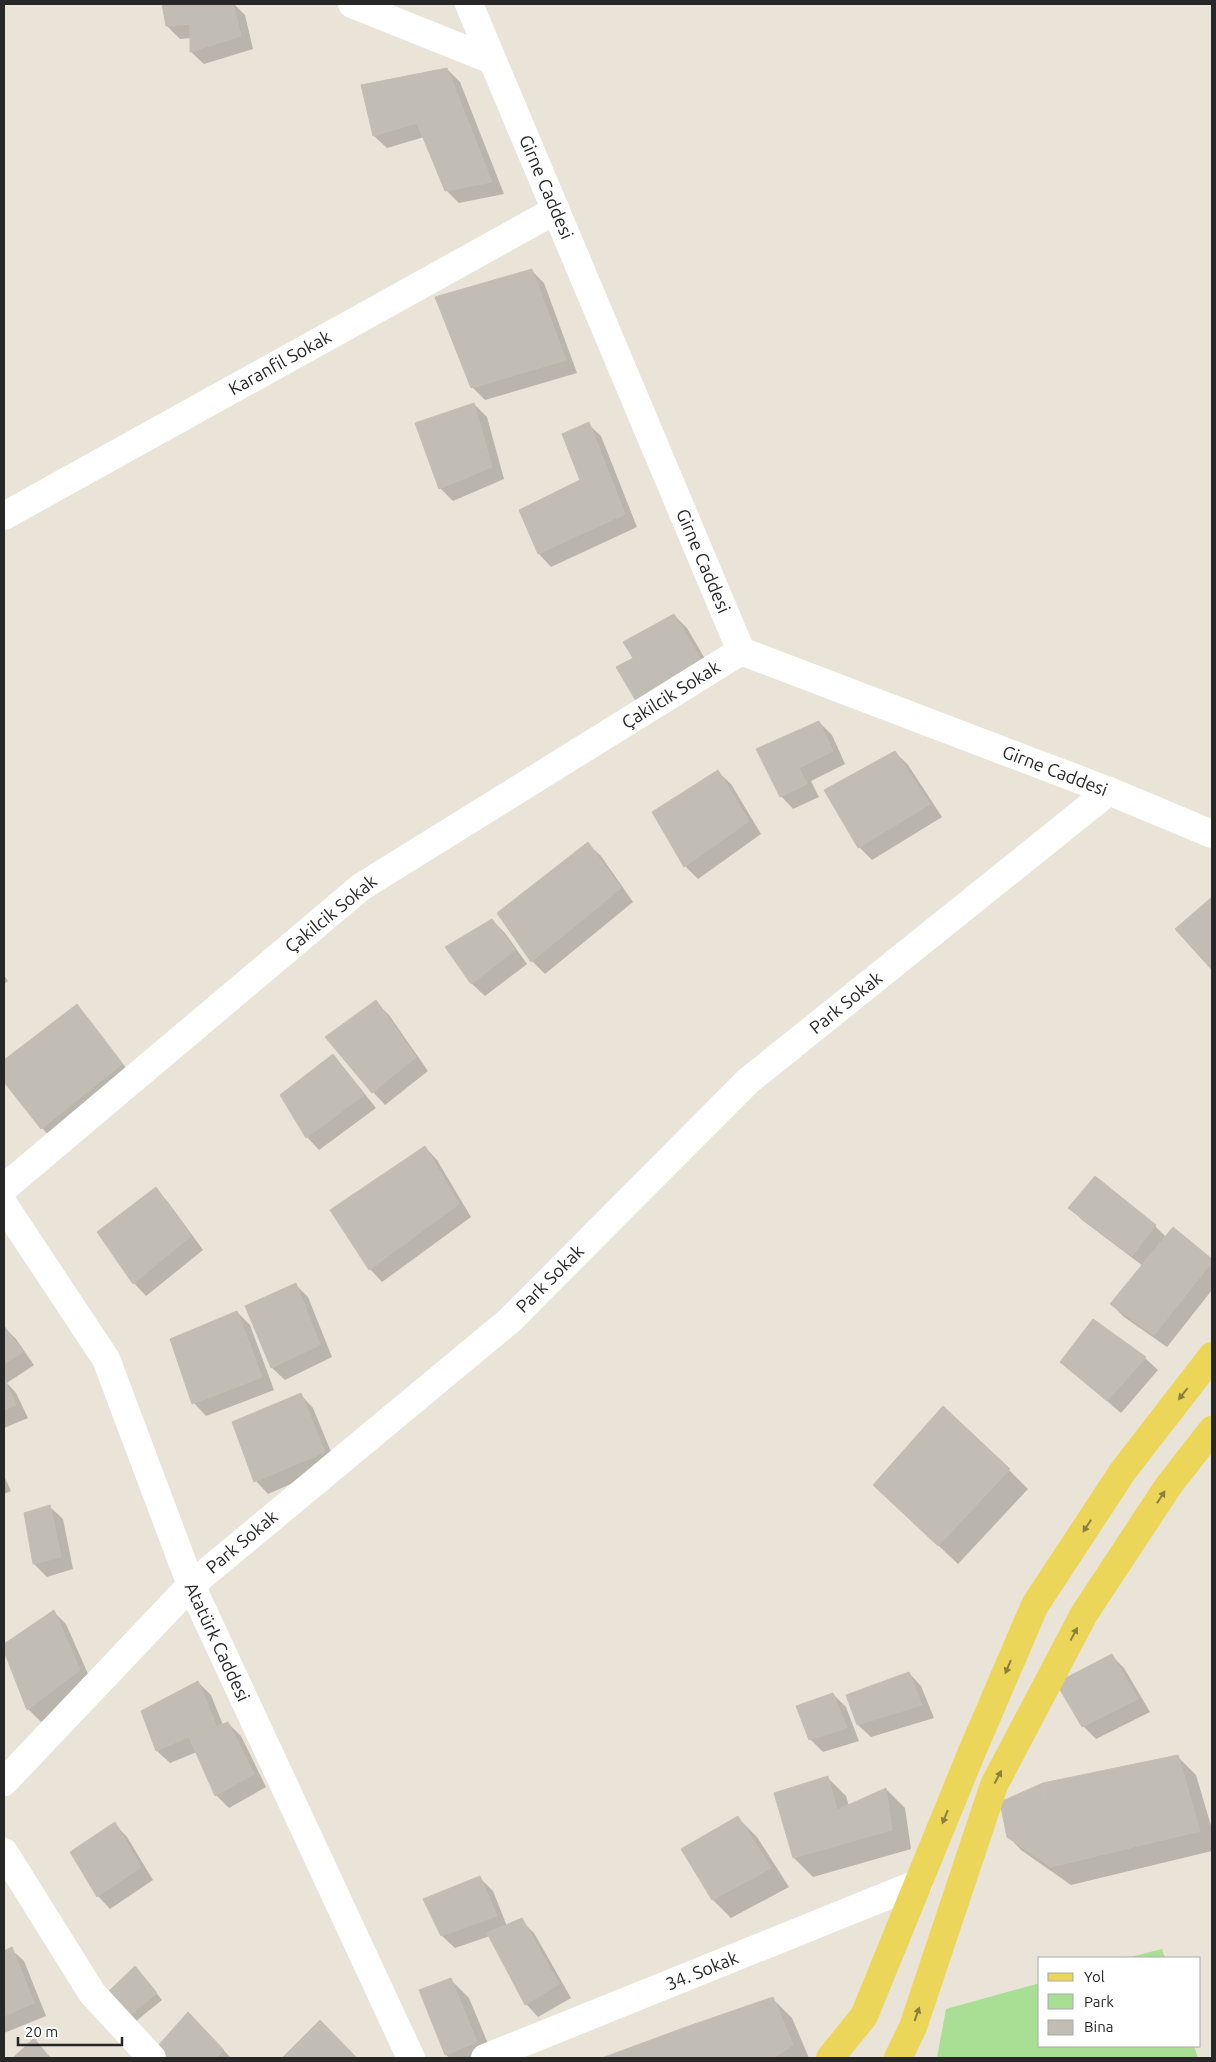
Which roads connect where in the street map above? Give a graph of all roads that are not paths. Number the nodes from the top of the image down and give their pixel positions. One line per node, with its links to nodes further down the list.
1 (352, 4): 3 (street)
2 (469, 4): 3 (street, Girne Caddesi)
3 (492, 60): 4 (street, Girne Caddesi)
4 (556, 210): 5 (street, Karanfil Sokak); 6 (street, Girne Caddesi)
5 (4, 516)
6 (741, 651): 7 (street, Girne Caddesi); 9 (street, Çakilcik Sokak)
7 (1110, 791): 8 (street, Girne Caddesi); 13 (street, Park Sokak)
8 (1212, 834)
9 (4, 1188)
10 (4, 1205): 13 (street, Atatürk Caddesi)
11 (1212, 1356): 16 (main road, one-way to 16)
12 (1212, 1430): 21 (main road, one-way to 12)
13 (190, 1585): 14 (street, Park Sokak); 18 (street, Atatürk Caddesi)
14 (4, 1782)
15 (4, 1852): 17 (street)
16 (918, 1883): 19 (street, 34. Sokak); 20 (main road)
17 (152, 2058)
18 (411, 2058)
19 (485, 2058)
20 (830, 2058)
21 (898, 2058)

